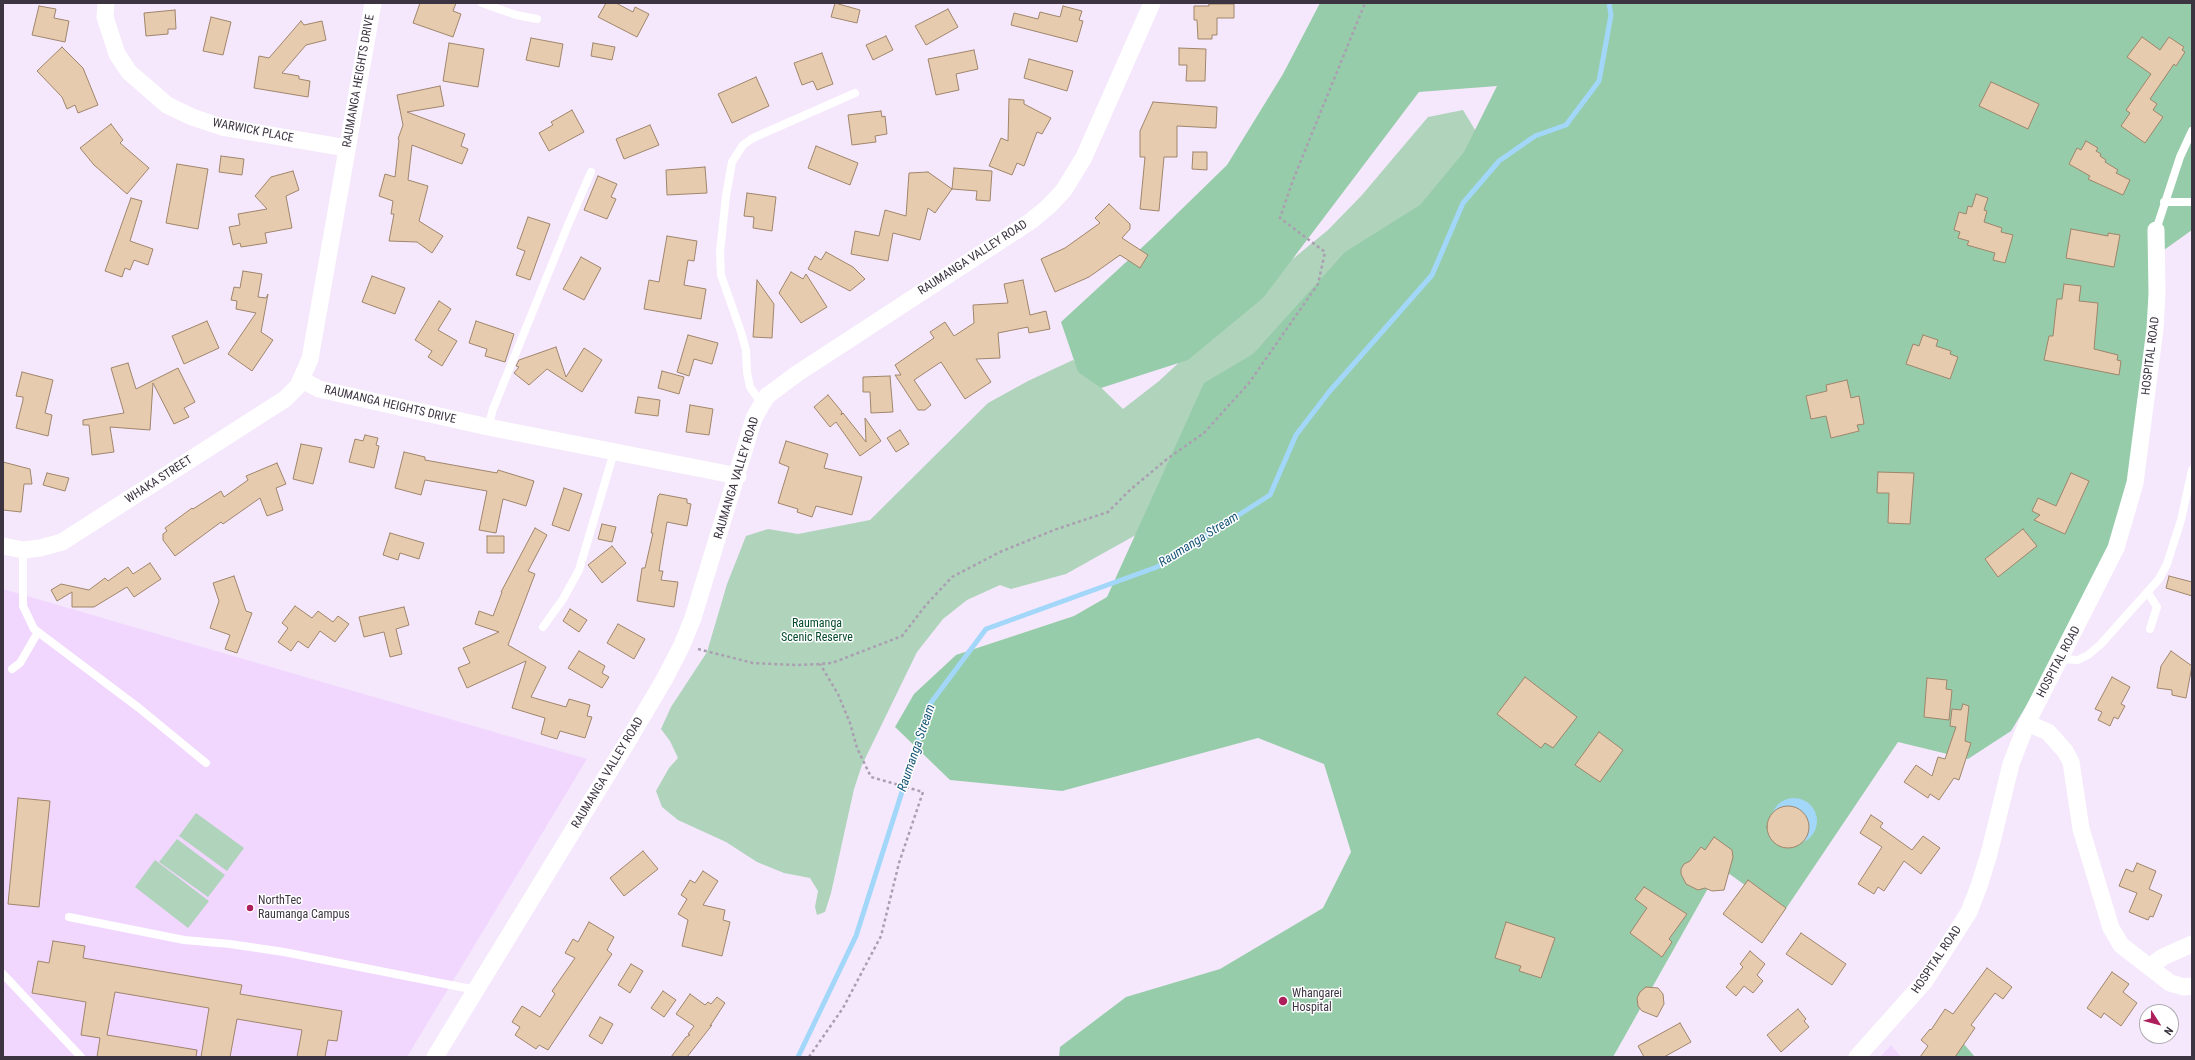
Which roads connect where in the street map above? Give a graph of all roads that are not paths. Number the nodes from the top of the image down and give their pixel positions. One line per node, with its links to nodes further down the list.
1 (106, 3): 8 (street, WARWICK PLACE)
2 (373, 3): 8 (street, RAUMANGA HEIGHTS DRIVE)
3 (482, 3): 5 (lane)
4 (1152, 3): 14 (street, RAUMANGA VALLEY ROAD)
5 (537, 19)
6 (855, 93): 14 (lane)
7 (2192, 131): 10 (lane)
8 (346, 148): 13 (street, RAUMANGA HEIGHTS DRIVE)
9 (591, 172): 15 (lane)
10 (2164, 202): 11 (lane); 12 (lane)
11 (2192, 202)
12 (2156, 230): 25 (street, HOSPITAL ROAD)
13 (302, 380): 15 (street, RAUMANGA HEIGHTS DRIVE); 20 (street, WHAKA STREET)
14 (762, 404): 18 (street, RAUMANGA VALLEY ROAD)
15 (488, 427): 16 (street, RAUMANGA HEIGHTS DRIVE)
16 (614, 452): 18 (street, RAUMANGA HEIGHTS DRIVE); 22 (lane)
17 (2192, 470): 21 (lane)
18 (738, 476): 34 (street, RAUMANGA VALLEY ROAD)
19 (3, 546): 20 (street, WHAKA STREET)
20 (23, 550): 24 (lane)
21 (2148, 593): 23 (lane); 25 (lane)
22 (543, 627)
23 (2150, 629)
24 (38, 632): 26 (lane); 28 (lane)
25 (2060, 659): 27 (street, HOSPITAL ROAD)
26 (12, 669)
27 (2027, 723): 31 (street); 37 (street, HOSPITAL ROAD)
28 (206, 763)
29 (69, 917): 34 (lane)
30 (2192, 944): 31 (street)
31 (2149, 967): 33 (street)
32 (3, 974): 35 (lane)
33 (2192, 986)
34 (476, 990): 36 (street, RAUMANGA VALLEY ROAD)
35 (81, 1057)
36 (434, 1057)
37 (1857, 1057)

